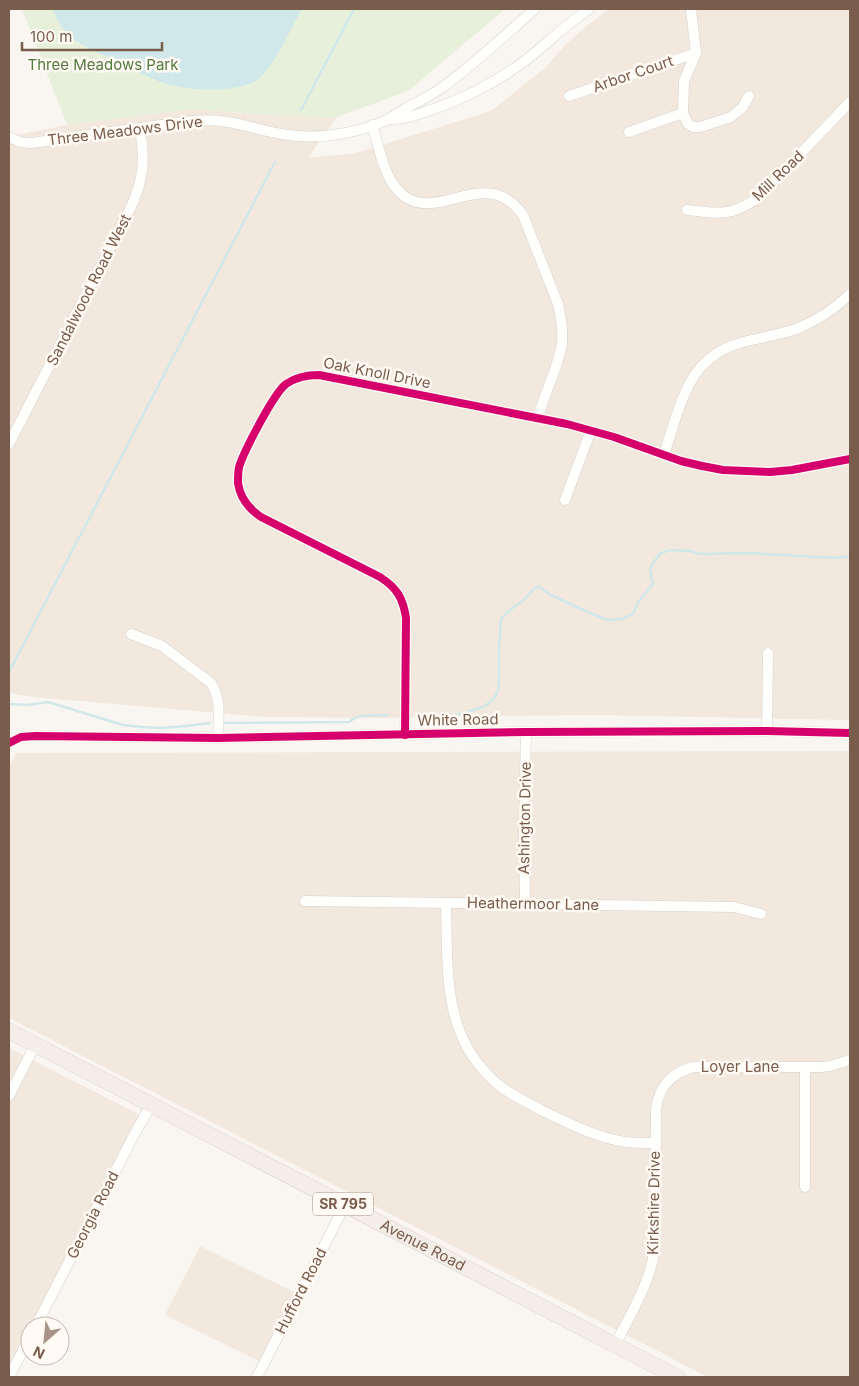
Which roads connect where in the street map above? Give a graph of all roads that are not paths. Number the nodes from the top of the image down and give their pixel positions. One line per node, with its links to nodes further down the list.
1 (535, 9): 9 (street, Three Meadows Drive)
2 (589, 9): 9 (street, Three Meadows Drive)
3 (691, 9): 4 (street)
4 (696, 53): 5 (street, Arbor Court); 8 (street)
5 (570, 96)
6 (749, 96): 8 (street)
7 (850, 102): 14 (street, Mill Road)
8 (683, 113): 12 (street)
9 (389, 119): 10 (street, Three Meadows Drive)
10 (372, 125): 11 (street, Three Meadows Drive); 16 (street)
11 (140, 129): 13 (street, Three Meadows Drive); 18 (street, Sandalwood Road West)
12 (629, 132)
13 (9, 137)
14 (687, 210)
15 (850, 294): 19 (street)
16 (538, 418): 17 (street, Oak Knoll Drive); 27 (street, Oak Knoll Drive)
17 (591, 430): 19 (street, Oak Knoll Drive); 21 (street)
18 (9, 444)
19 (664, 455): 20 (street, Oak Knoll Drive)
20 (850, 459)
21 (565, 500)
22 (131, 634): 28 (street)
23 (768, 653): 24 (street)
24 (767, 731): 25 (street, White Road); 26 (street, White Road)
25 (526, 732): 27 (street, White Road); 32 (street, Ashington Drive)
26 (850, 733)
27 (405, 735): 28 (street, White Road)
28 (218, 738): 29 (street, White Road)
29 (9, 743)
30 (305, 901): 31 (street, Heathermoor Lane)
31 (446, 903): 32 (street, Heathermoor Lane); 40 (street)
32 (525, 904): 33 (street, Heathermoor Lane)
33 (761, 914)
34 (9, 1032): 35 (main road, Avenue Road / SR 795)
35 (35, 1045): 38 (street); 39 (main road, Avenue Road / SR 795)
36 (850, 1060): 37 (street, Loyer Lane)
37 (805, 1067): 40 (street, Loyer Lane); 41 (street)
38 (9, 1096)
39 (151, 1105): 42 (main road, Avenue Road / SR 795); 43 (street, Georgia Road)
40 (656, 1143): 44 (street, Kirkshire Drive)
41 (805, 1186)
42 (345, 1205): 44 (main road, Avenue Road / SR 795); 47 (street, Hufford Road)
43 (41, 1316)
44 (615, 1345): 48 (main road, Avenue Road / SR 795)
45 (20, 1356): 46 (street)
46 (9, 1377)
47 (257, 1377)
48 (677, 1377)

